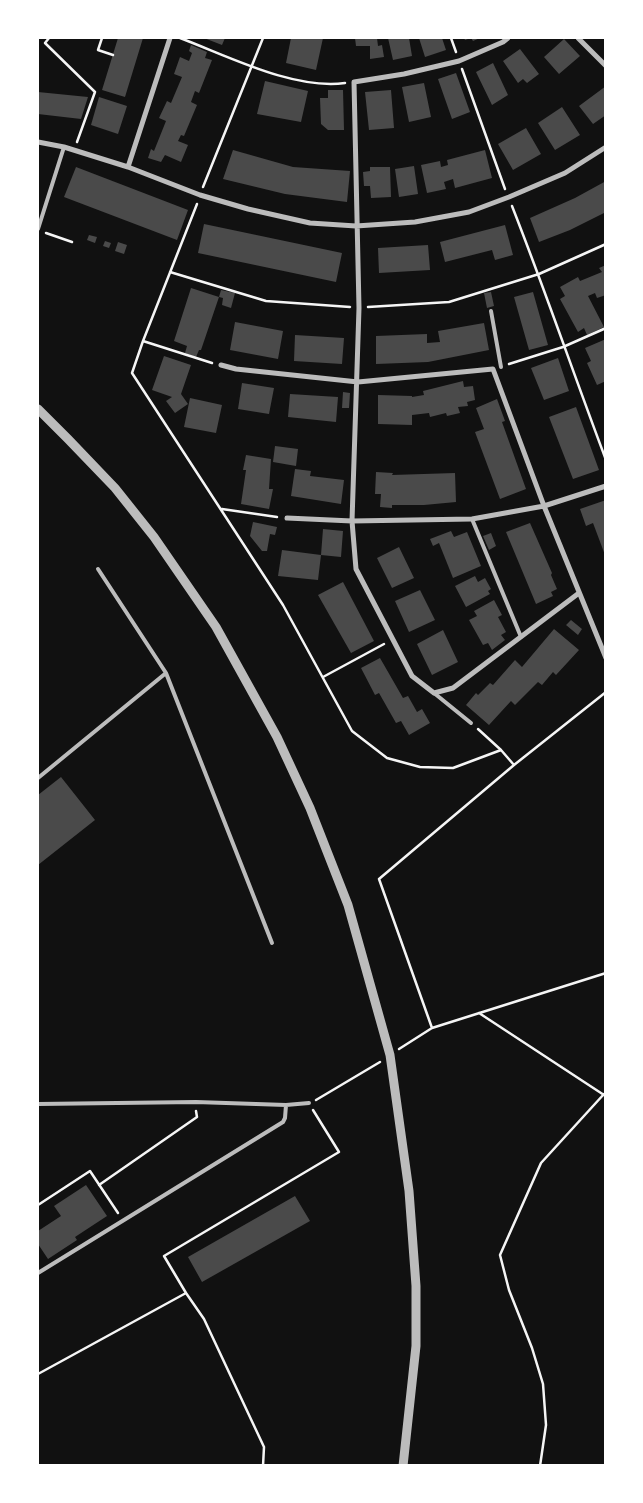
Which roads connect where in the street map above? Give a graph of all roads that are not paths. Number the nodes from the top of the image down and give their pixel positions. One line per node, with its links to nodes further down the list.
1 (170, 38): 8 (street)
2 (508, 38): 9 (street)
3 (578, 38): 4 (street)
4 (606, 66)
5 (38, 142): 6 (street)
6 (64, 147): 8 (street); 10 (lane)
7 (606, 147): 9 (street)
8 (128, 167): 9 (street)
9 (356, 226): 14 (street)
10 (38, 230)
11 (491, 311): 13 (lane)
12 (221, 365): 14 (street)
13 (501, 367)
14 (358, 382): 17 (street); 20 (street)
15 (38, 409): 34 (street)
16 (606, 486): 17 (street)
17 (544, 506): 19 (street); 22 (street)
18 (287, 518): 20 (street)
19 (472, 519): 20 (street); 23 (lane)
20 (352, 521): 26 (street)
21 (98, 569): 25 (lane)
22 (578, 593): 23 (street); 24 (street)
23 (521, 637): 26 (street)
24 (606, 658)
25 (166, 673): 28 (lane); 29 (lane)
26 (434, 693): 27 (lane)
27 (471, 723)
28 (38, 778)
29 (272, 944)
30 (38, 1104): 32 (lane)
31 (309, 1104): 32 (lane)
32 (286, 1105): 33 (lane)
33 (38, 1273)
34 (403, 1466)

